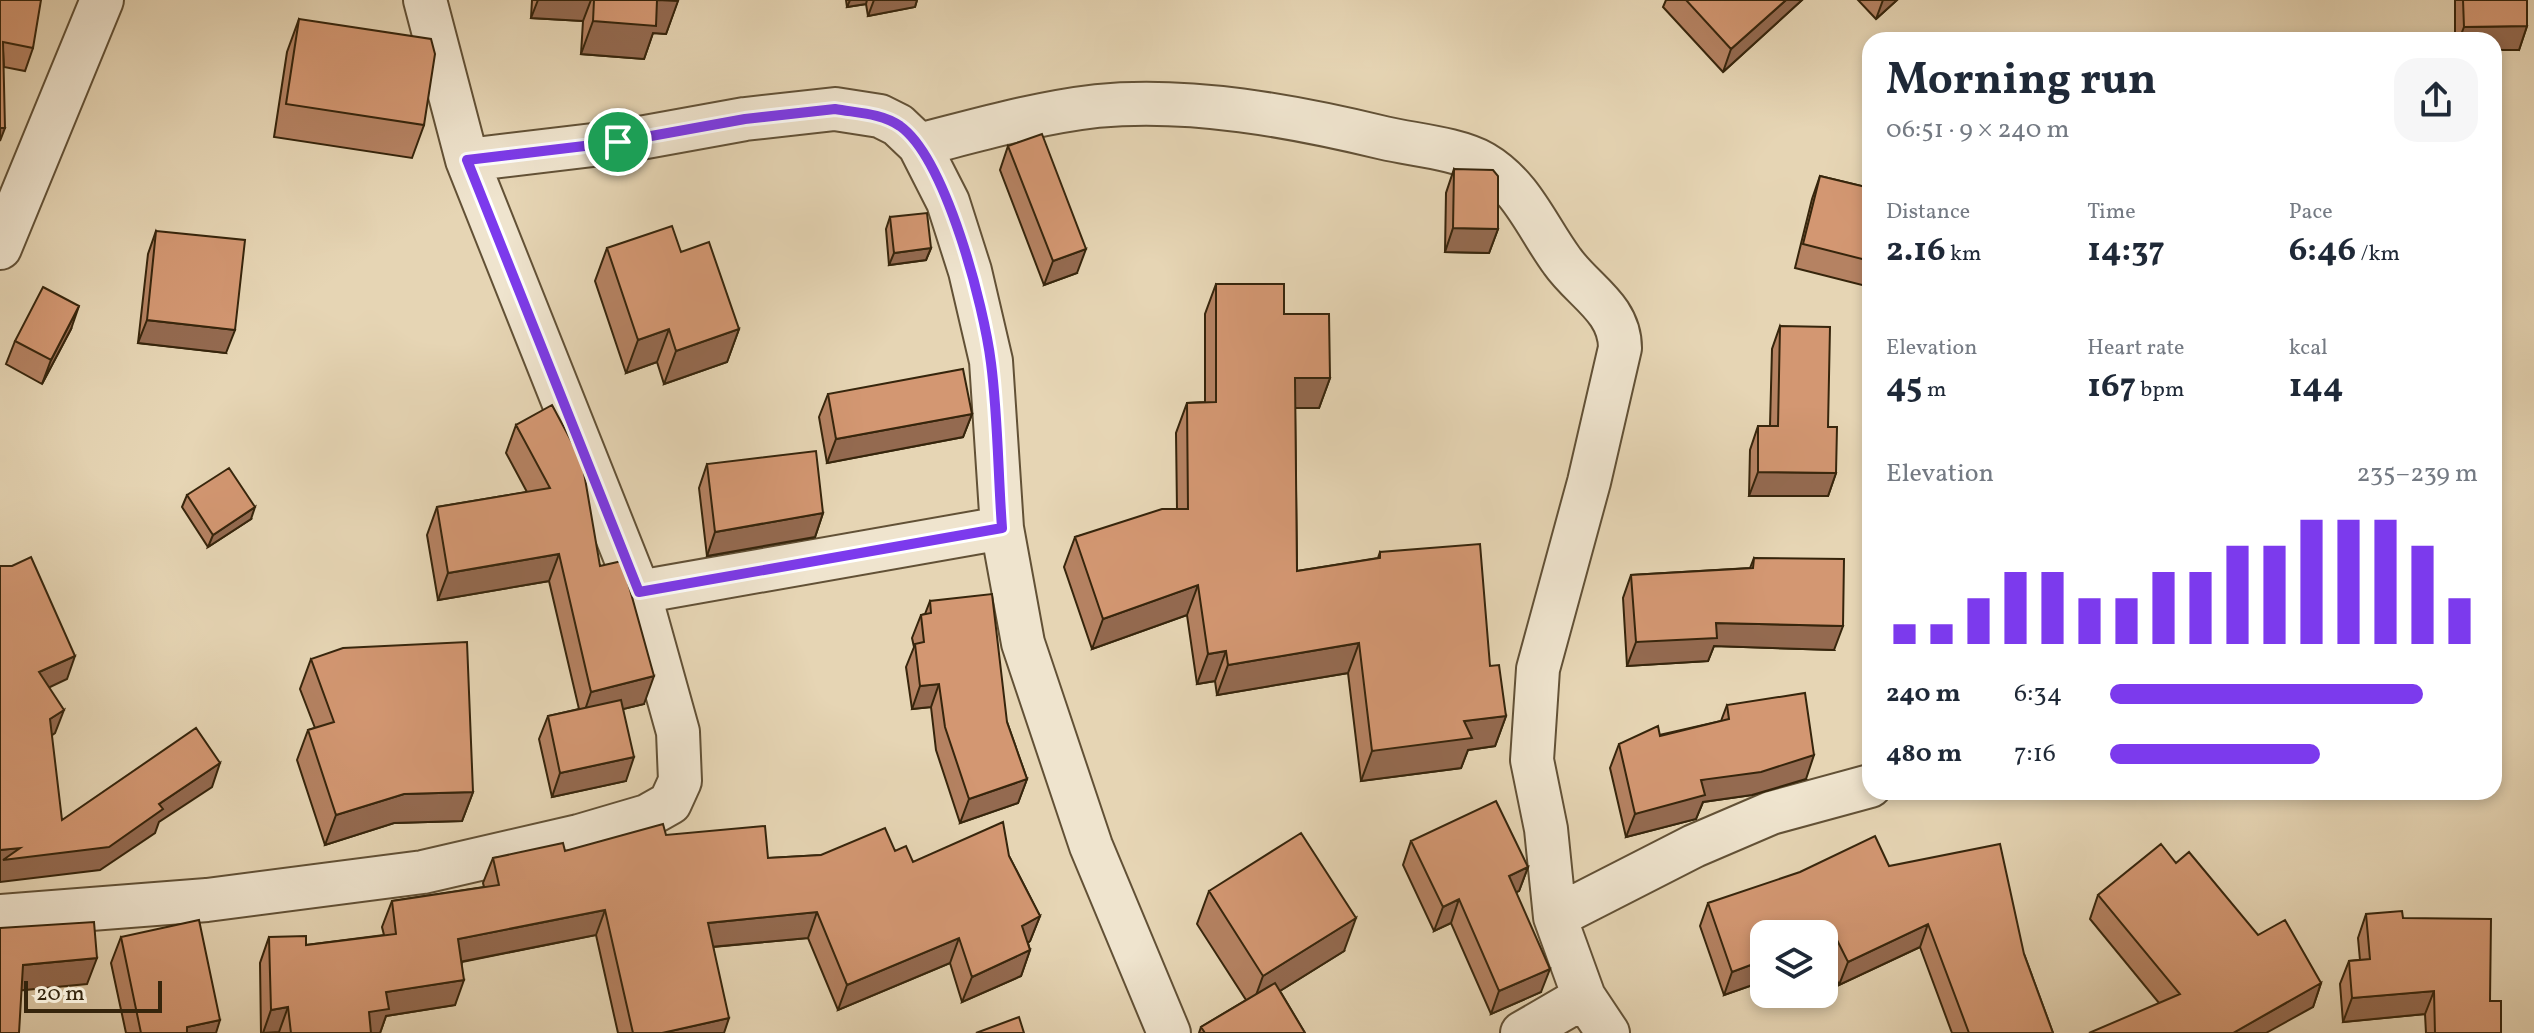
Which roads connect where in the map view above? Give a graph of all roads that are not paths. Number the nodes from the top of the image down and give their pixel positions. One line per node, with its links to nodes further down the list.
1 (102, 0): 5 (street)
2 (425, 0): 4 (street)
3 (919, 145): 4 (street); 6 (street); 10 (street)
4 (467, 160): 7 (street)
5 (0, 248)
6 (1002, 528): 7 (street); 12 (street)
7 (639, 592): 9 (street)
8 (1862, 788): 10 (street)
9 (0, 916)
10 (1555, 917): 11 (street)
11 (1584, 997): 13 (street); 14 (street)
12 (1169, 1033)
13 (1522, 1033)
14 (1608, 1033)

